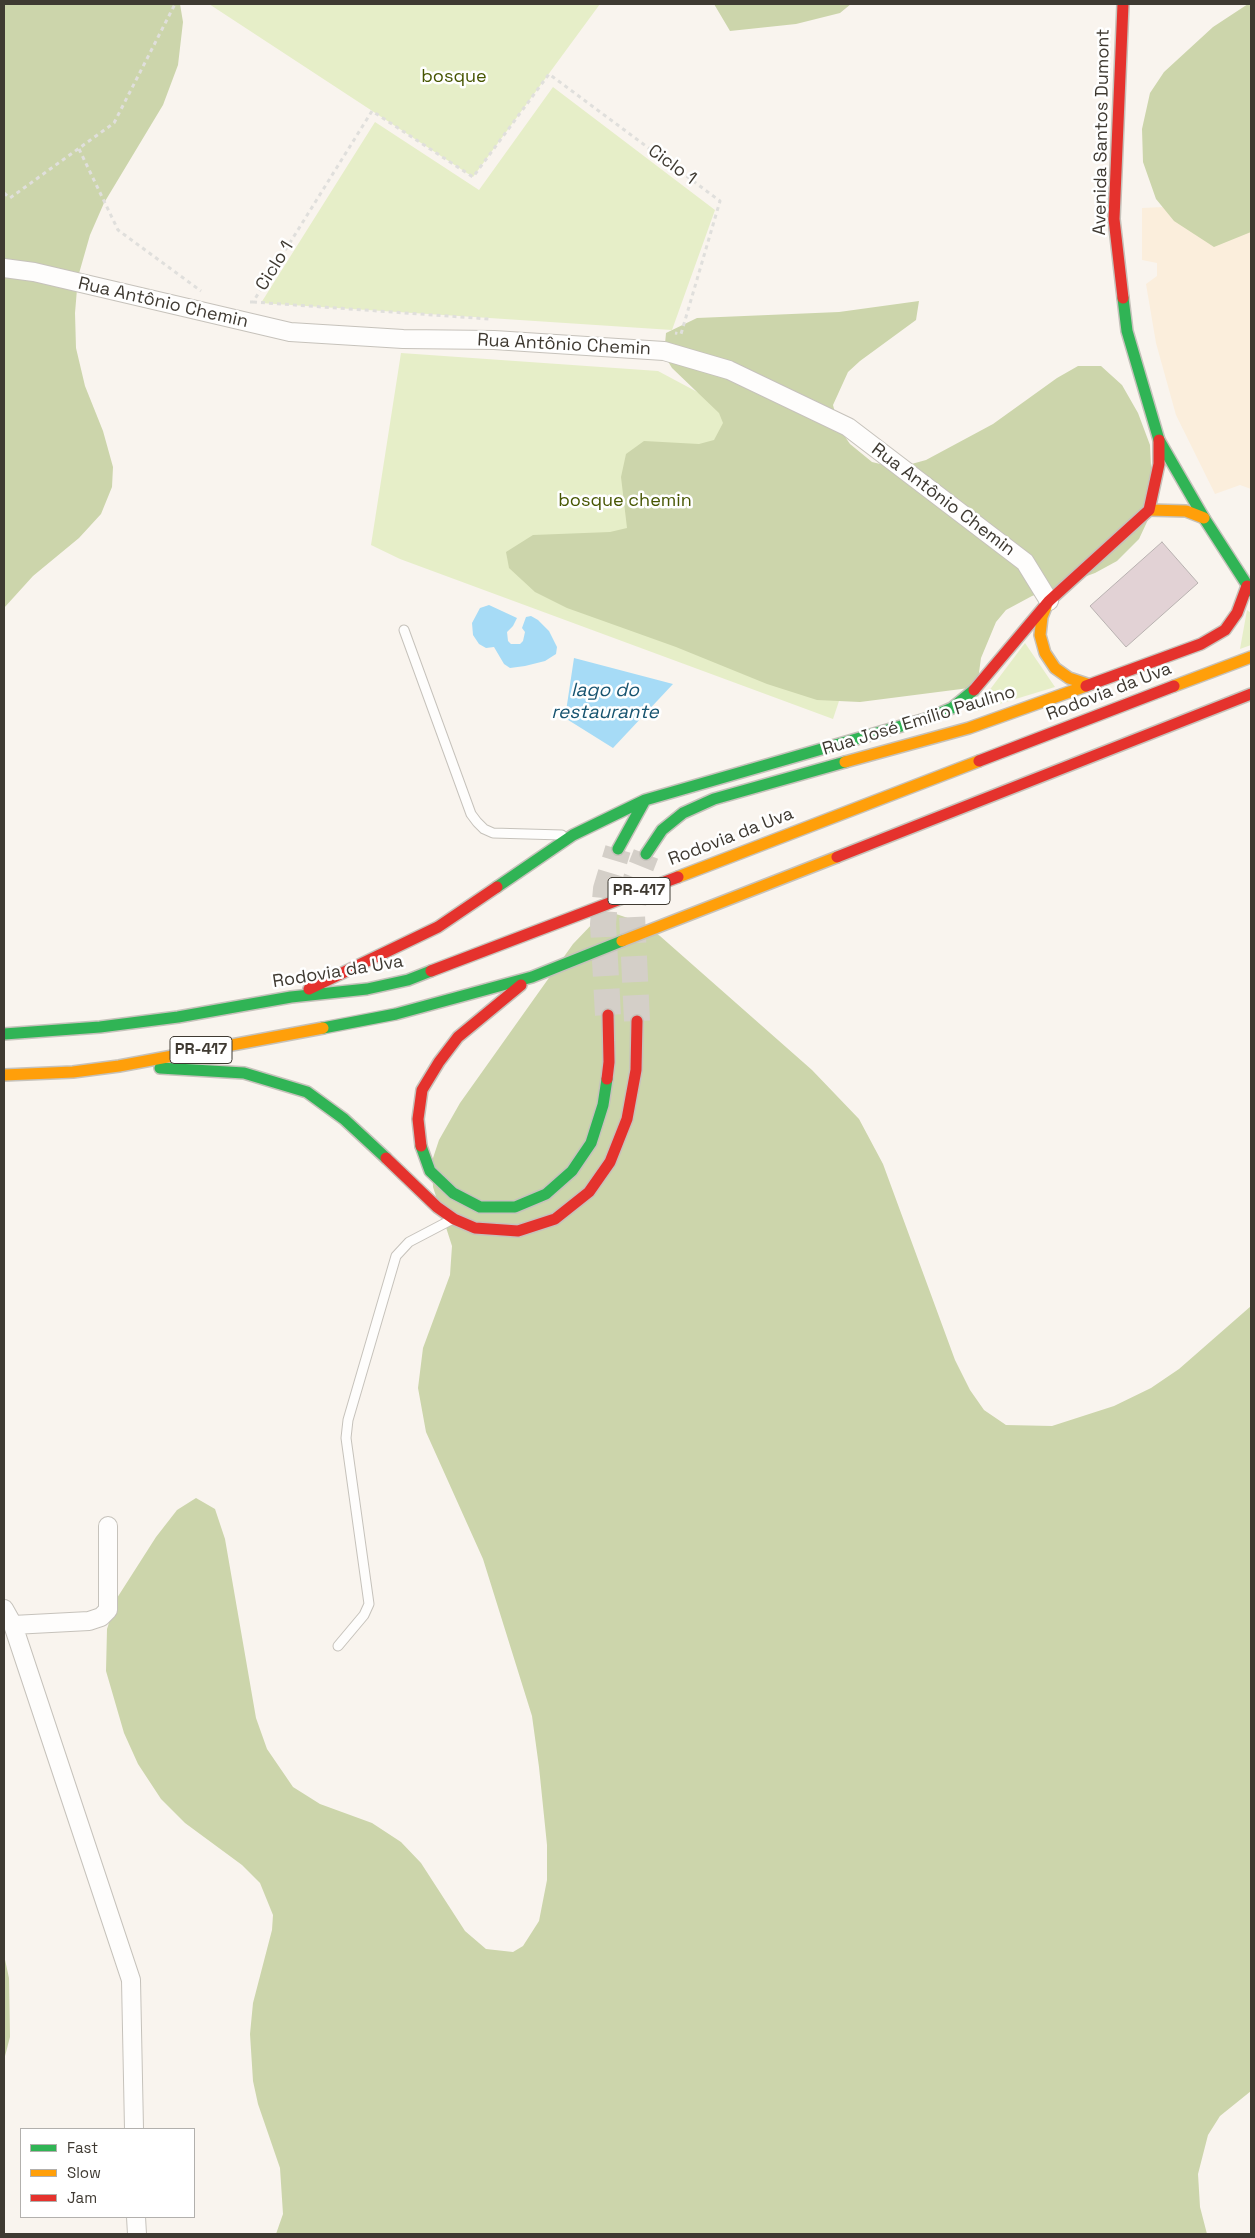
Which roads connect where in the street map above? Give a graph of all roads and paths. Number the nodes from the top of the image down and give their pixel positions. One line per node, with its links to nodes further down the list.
1 (175, 4): 3 (path)
2 (1123, 4): 13 (main road, Avenida Santos Dumont)
3 (79, 148): 4 (path); 6 (path)
4 (4, 193)
5 (4, 268): 10 (street, Rua Antônio Chemin)
6 (201, 290): 7 (path); 10 (path)
7 (210, 292)
8 (244, 300): 9 (path, Ciclo 1)
9 (253, 302): 11 (path, Ciclo 1); 12 (path, Ciclo 1)
10 (194, 311): 17 (street, Rua Antônio Chemin)
11 (492, 320)
12 (672, 333)
13 (1159, 440): 14 (main road); 15 (main road, Avenida Santos Dumont)
14 (1149, 510): 15 (main road); 17 (main road, Rua José Emílio Paulino)
15 (1204, 518): 16 (main road, Avenida Santos Dumont)
16 (1249, 588): 20 (main road, Rua José Emílio Paulino)
17 (1049, 601): 20 (main road); 22 (main road, Rua José Emílio Paulino)
18 (404, 630): 23 (lane)
19 (1251, 656): 27 (main road, Rodovia da Uva / PR-417)
20 (1087, 684): 25 (main road, Rua José Emílio Paulino)
21 (1251, 694): 26 (main road, PR-417)
22 (645, 800): 23 (main road, Rua José Emílio Paulino); 24 (main road)
23 (573, 835): 27 (main road, Rua José Emílio Paulino)
24 (618, 849)
25 (646, 854)
26 (532, 977): 28 (main road); 31 (main road, PR-417)
27 (291, 997): 30 (main road, Rodovia da Uva / PR-417)
28 (608, 1015)
29 (637, 1021): 33 (main road)
30 (4, 1034)
31 (119, 1066): 32 (main road, PR-417); 33 (main road)
32 (4, 1075)
33 (454, 1219): 37 (lane)
34 (108, 1526): 36 (street)
35 (4, 1609): 36 (street)
36 (12, 1626): 38 (street)
37 (338, 1646)
38 (134, 2128)
39 (136, 2218): 40 (street)
40 (137, 2234)

